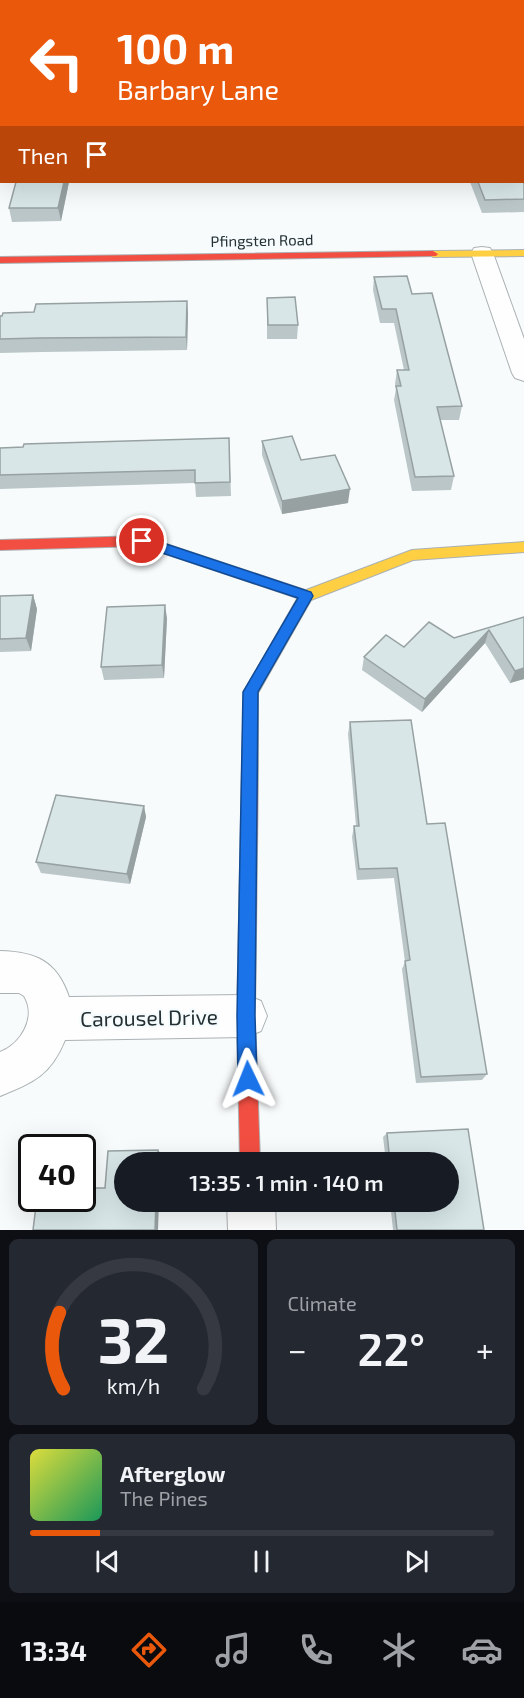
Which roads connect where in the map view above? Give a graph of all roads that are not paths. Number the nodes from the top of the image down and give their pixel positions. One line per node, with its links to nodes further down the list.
1 (482, 253): 2 (street, Pfingsten Road); 3 (street, Pfingsten Road); 4 (street)
2 (524, 253)
3 (0, 260)
4 (524, 373)
5 (0, 545): 7 (street)
6 (524, 547): 7 (street)
7 (306, 596): 9 (street)
8 (0, 972): 10 (street)
9 (246, 1016): 10 (street, Carousel Drive); 12 (street)
10 (51, 1019): 11 (street)
11 (0, 1074)
12 (250, 1152)
13 (251, 1212): 14 (street)
14 (252, 1230)

